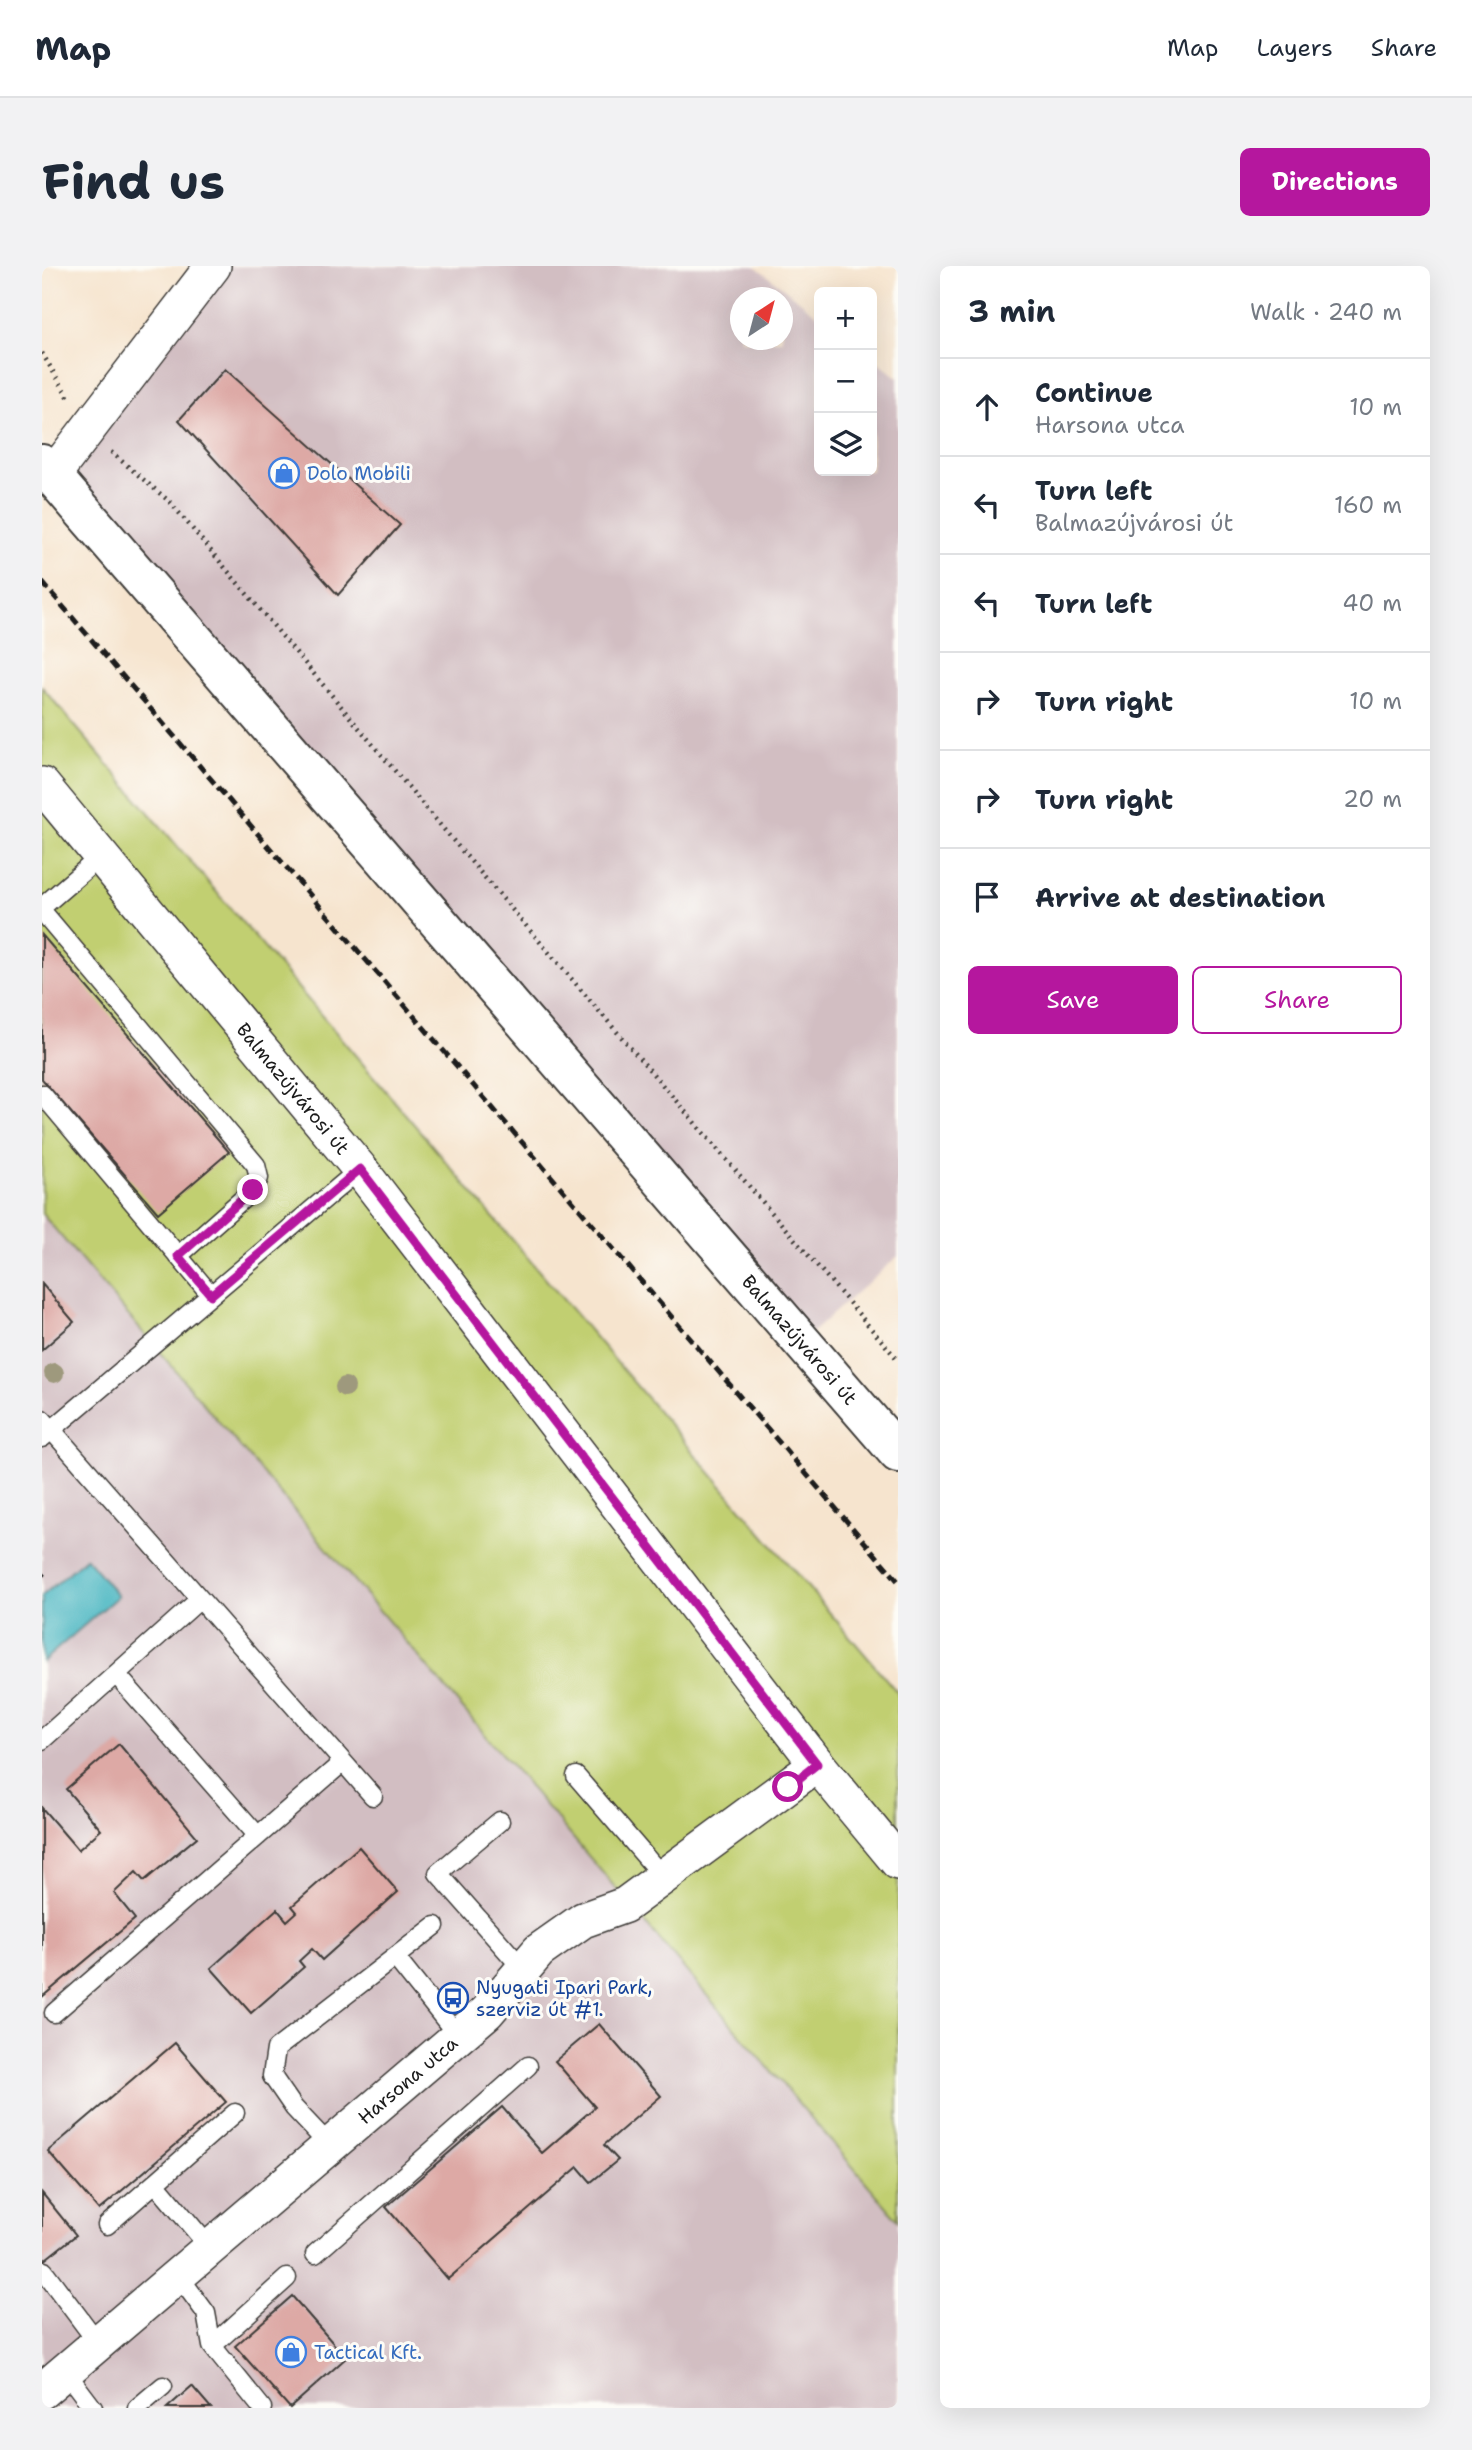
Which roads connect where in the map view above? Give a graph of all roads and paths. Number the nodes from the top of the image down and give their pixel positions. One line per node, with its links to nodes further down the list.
1 (214, 266): 3 (street)
2 (42, 354): 3 (path)
3 (91, 426): 4 (street); 12 (path)
4 (47, 470): 14 (main road, Balmazújvárosi út)
5 (42, 785): 6 (street, Balmazújvárosi út)
6 (101, 856): 7 (lane); 9 (street, Balmazújvárosi út)
7 (42, 909): 10 (lane)
8 (42, 1094): 10 (lane)
9 (360, 1169): 11 (lane); 19 (street, Balmazújvárosi út)
10 (178, 1256): 11 (lane)
11 (211, 1295): 13 (lane)
12 (898, 1360)
13 (45, 1429): 15 (lane)
14 (898, 1453)
15 (200, 1599): 16 (lane); 18 (lane)
16 (116, 1674): 17 (lane); 23 (lane)
17 (42, 1740)
18 (343, 1762): 21 (lane); 23 (lane)
19 (817, 1764): 24 (street, Balmazújvárosi út); 25 (street, Harsona utca)
20 (576, 1776): 25 (lane)
21 (373, 1796)
22 (500, 1821): 28 (lane)
23 (258, 1836): 29 (lane)
24 (898, 1862)
25 (663, 1877): 28 (street, Harsona utca)
26 (435, 1926): 27 (lane)
27 (395, 1957): 30 (lane); 33 (lane)
28 (523, 1969): 30 (street, Harsona utca)
29 (54, 2013)
30 (458, 2036): 33 (street, Harsona utca)
31 (528, 2066): 37 (lane)
32 (235, 2113): 34 (lane)
33 (330, 2146): 36 (street, Harsona utca)
34 (156, 2184): 35 (lane); 36 (lane)
35 (107, 2225)
36 (210, 2248): 39 (street, Harsona utca)
37 (315, 2254)
38 (44, 2271): 41 (lane)
39 (178, 2275): 41 (street, Harsona utca); 42 (lane)
40 (287, 2278): 42 (lane)
41 (98, 2343): 43 (street, Harsona utca)
42 (212, 2346): 47 (lane)
43 (54, 2381): 45 (lane)
44 (163, 2386): 46 (lane)
45 (93, 2408)
46 (137, 2408)
47 (262, 2408)

